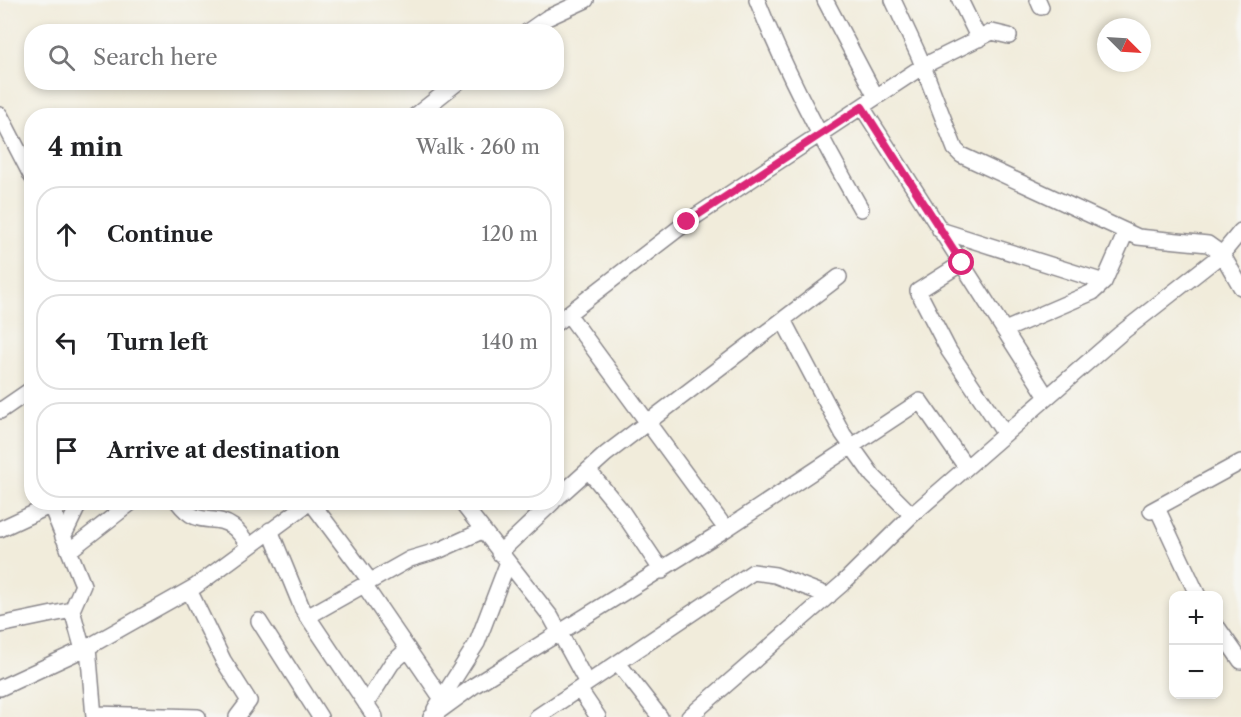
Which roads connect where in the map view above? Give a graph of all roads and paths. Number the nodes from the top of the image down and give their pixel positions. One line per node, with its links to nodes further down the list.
1 (586, 0): 6 (street)
2 (757, 0): 15 (street)
3 (825, 0): 11 (street)
4 (893, 0): 9 (street)
5 (960, 0): 8 (street)
6 (538, 24)
7 (1009, 36): 8 (street)
8 (979, 39): 9 (street)
9 (923, 66): 11 (street); 20 (street)
10 (448, 90): 13 (street)
11 (876, 97): 12 (street)
12 (862, 107): 15 (street); 18 (street)
13 (425, 108)
14 (0, 115): 16 (street)
15 (819, 135): 17 (street); 27 (street)
16 (24, 159)
17 (861, 209)
18 (940, 230): 22 (street); 25 (street)
19 (1241, 231): 21 (street)
20 (1126, 232): 21 (street); 25 (street)
21 (1222, 254): 23 (street); 32 (street)
22 (962, 263): 30 (street); 35 (street)
23 (1236, 268): 26 (street)
24 (839, 277): 28 (street)
25 (1104, 282): 30 (street)
26 (1241, 287)
27 (564, 317)
28 (783, 320): 34 (street); 36 (street)
29 (564, 321): 34 (street)
30 (1005, 330): 32 (street)
31 (24, 394): 33 (street)
32 (1047, 397): 35 (street)
33 (0, 411)
34 (647, 422): 39 (street); 52 (street)
35 (1005, 434): 38 (street)
36 (852, 446): 38 (street); 50 (street); 52 (street)
37 (1241, 462): 61 (street)
38 (966, 467): 50 (street)
39 (588, 470): 40 (street); 58 (street)
40 (564, 492)
41 (42, 510): 51 (street)
42 (57, 510): 55 (street)
43 (77, 510): 55 (street)
44 (119, 510): 55 (street)
45 (184, 510): 56 (street)
46 (299, 510): 53 (street)
47 (316, 510): 59 (street)
48 (467, 510): 54 (street)
49 (546, 510): 57 (street)
50 (912, 515): 62 (street)
51 (0, 529)
52 (726, 529): 58 (street)
53 (270, 530): 56 (street); 64 (street)
54 (482, 531): 57 (street); 59 (street)
55 (66, 544): 63 (street)
56 (249, 545): 60 (street)
57 (504, 557): 67 (street); 75 (street)
58 (662, 571): 67 (street)
59 (367, 583): 64 (street); 70 (street)
60 (189, 590): 69 (street); 79 (street)
61 (1195, 591)
62 (829, 596): 72 (street); 86 (street)
63 (72, 610): 66 (street); 69 (street)
64 (307, 617): 76 (street)
65 (259, 621): 80 (street)
66 (0, 625)
67 (560, 632): 73 (street); 82 (street)
68 (1223, 635): 71 (street)
69 (85, 649): 74 (street); 77 (street)
70 (408, 649): 75 (street); 76 (street)
71 (1241, 661)
72 (618, 663): 73 (street); 85 (street)
73 (583, 686): 83 (street); 84 (street)
74 (0, 688)
75 (442, 699): 82 (street)
76 (366, 704): 81 (street)
77 (94, 715): 78 (street)
78 (198, 717)
79 (237, 717)
80 (320, 717)
81 (375, 717)
82 (430, 717)
83 (537, 717)
84 (598, 717)
85 (660, 717)
86 (689, 717)

